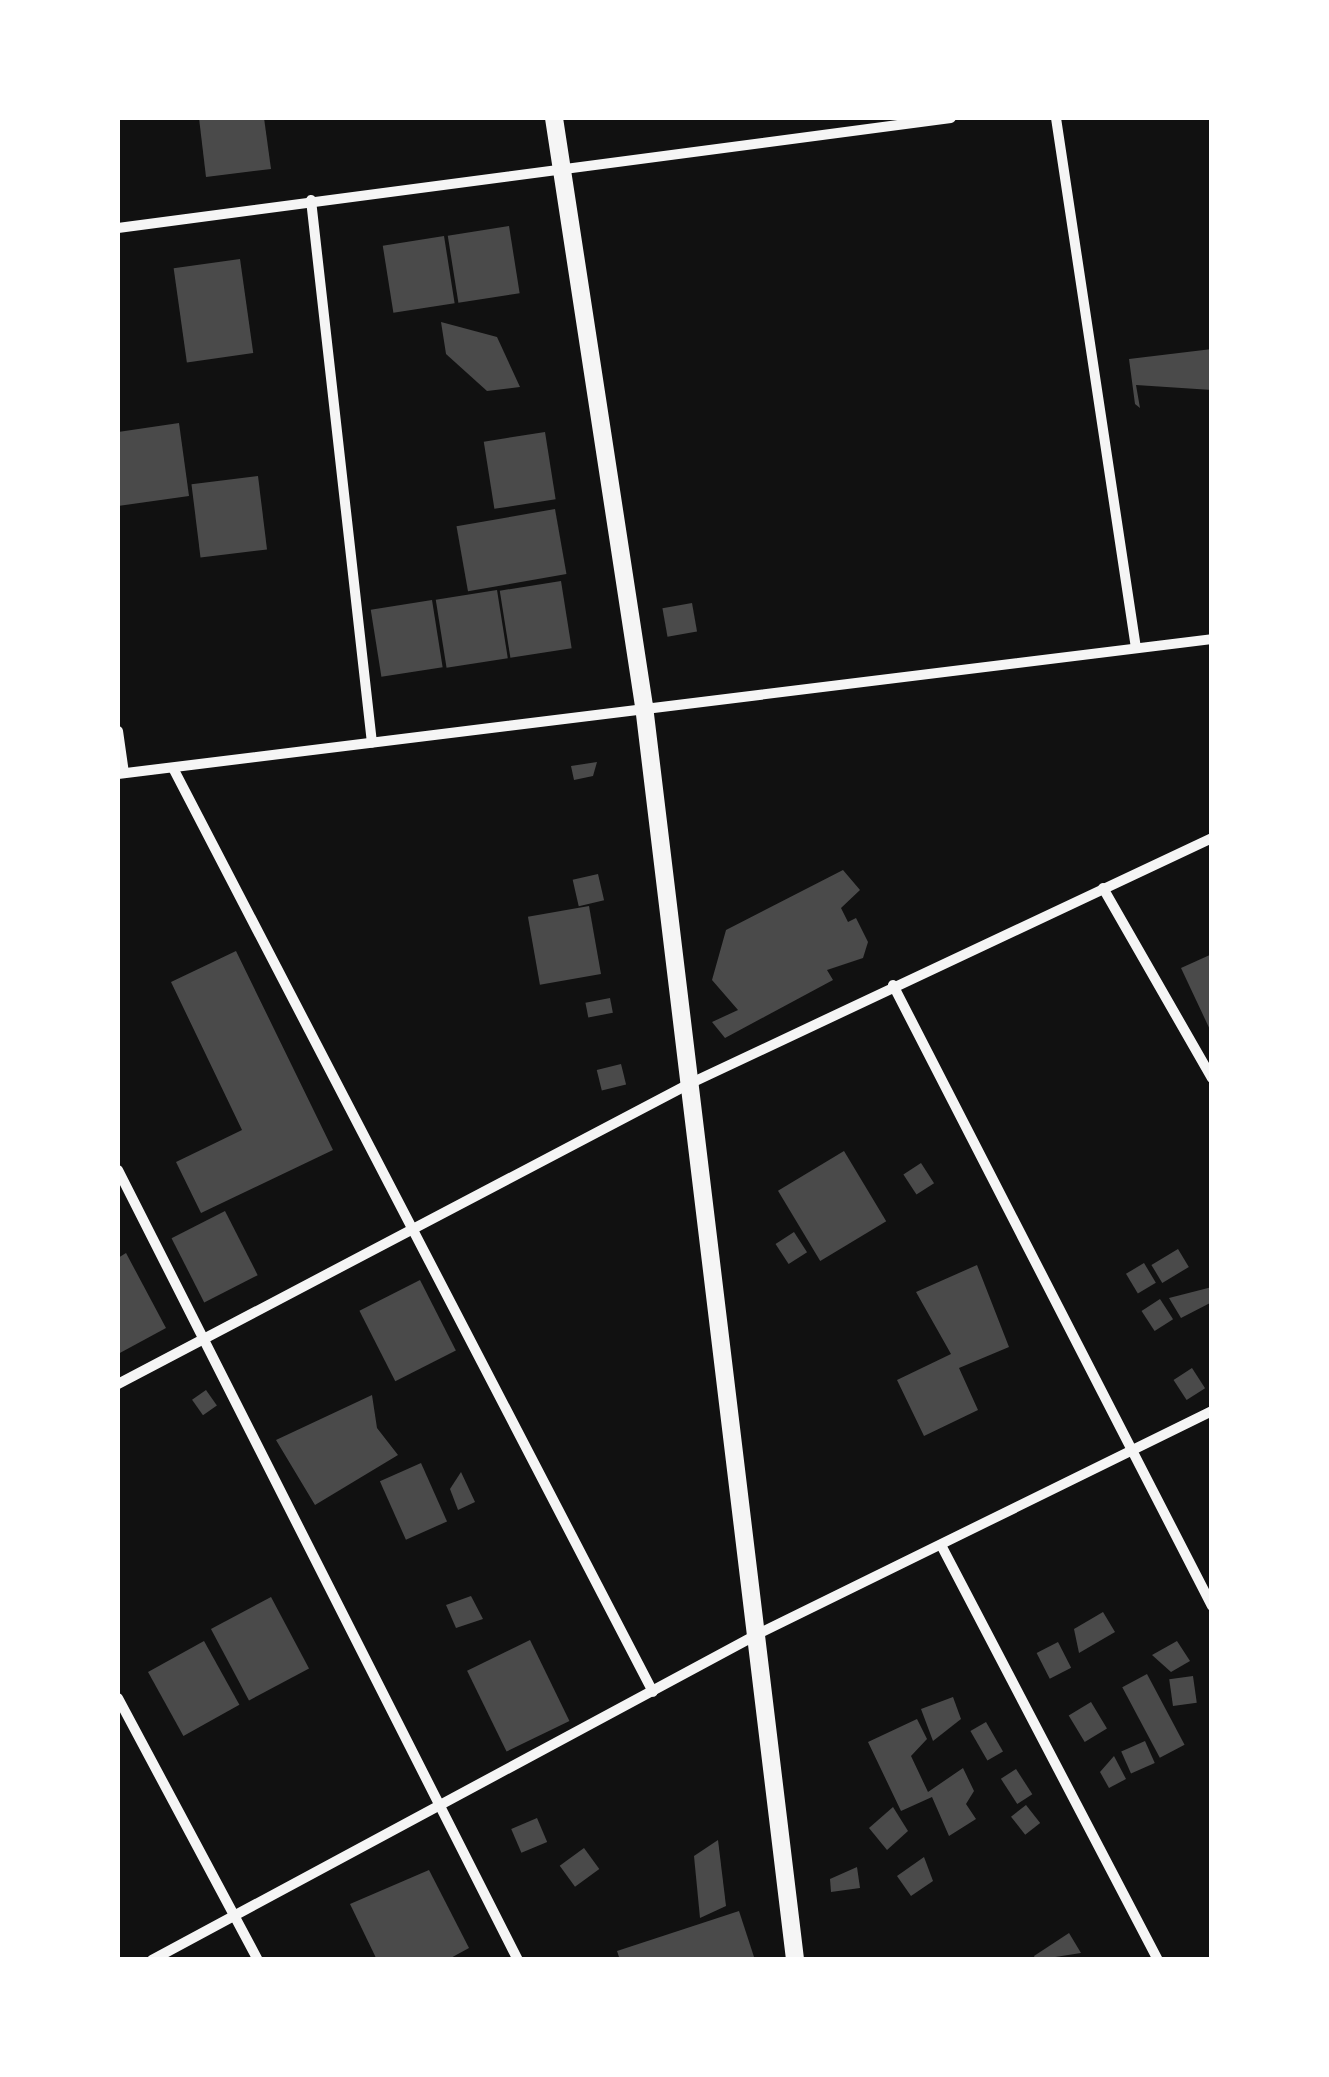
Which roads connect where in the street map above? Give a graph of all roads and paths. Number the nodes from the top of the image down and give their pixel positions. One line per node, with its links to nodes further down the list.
1 (554, 118): 4 (street)
2 (951, 118): 4 (street)
3 (1056, 118): 8 (street)
4 (560, 165): 5 (street); 9 (street)
5 (311, 200): 6 (street); 11 (street)
6 (118, 228)
7 (1212, 639): 8 (street)
8 (1136, 648): 9 (street)
9 (644, 706): 11 (street); 18 (street)
10 (118, 731): 13 (street)
11 (372, 743): 12 (street)
12 (173, 768): 13 (street); 20 (street)
13 (121, 774)
14 (1212, 838): 15 (street)
15 (1103, 888): 16 (street); 17 (street)
16 (893, 985): 18 (street); 24 (street)
17 (1212, 1078)
18 (689, 1084): 20 (street); 27 (street)
19 (118, 1170): 21 (street)
20 (409, 1228): 21 (street); 28 (street)
21 (205, 1337): 22 (street); 30 (street)
22 (118, 1384)
23 (1212, 1411): 24 (street)
24 (1133, 1450): 25 (street); 26 (street)
25 (941, 1545): 27 (street); 36 (street)
26 (1212, 1606)
27 (756, 1636): 28 (street); 35 (street)
28 (654, 1692): 30 (street)
29 (118, 1698): 31 (street)
30 (441, 1808): 31 (street); 34 (street)
31 (234, 1916): 32 (street); 33 (street)
32 (152, 1960)
33 (258, 1960)
34 (518, 1960)
35 (795, 1960)
36 (1158, 1960)

